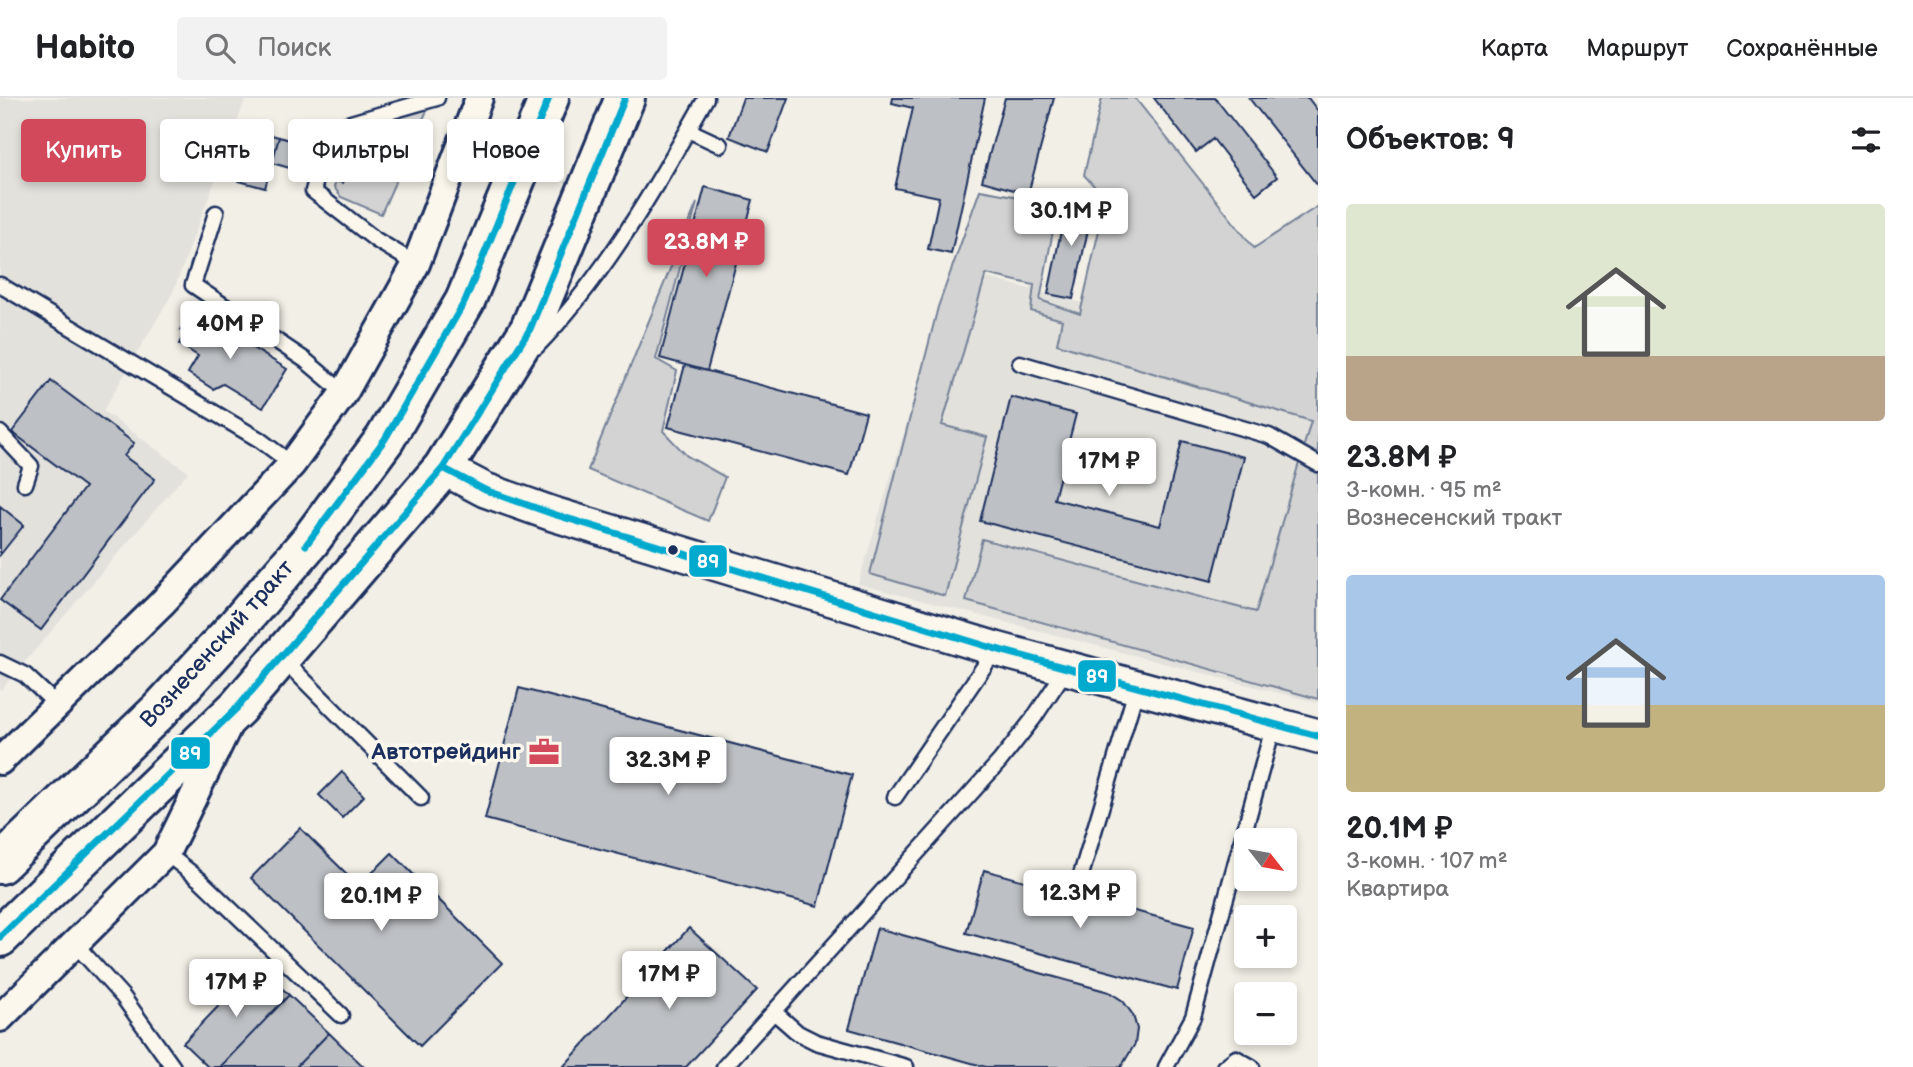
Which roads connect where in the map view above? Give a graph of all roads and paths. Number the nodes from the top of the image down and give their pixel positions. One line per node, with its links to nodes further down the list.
1 (437, 98): 9 (lane)
2 (479, 98): 9 (street)
3 (549, 98): 32 (main road, Вознесенский тракт)
4 (625, 98): 13 (main road)
5 (706, 98): 6 (lane)
6 (688, 130): 7 (lane); 13 (lane)
7 (720, 145)
8 (216, 213): 12 (lane)
9 (416, 264): 12 (street)
10 (0, 285): 15 (lane)
11 (1020, 363): 16 (lane)
12 (344, 393): 15 (street)
13 (491, 393): 17 (main road)
14 (0, 433): 18 (lane)
15 (292, 464): 24 (street)
16 (1318, 464)
17 (443, 468): 19 (street); 20 (main road)
18 (25, 484)
19 (996, 649): 22 (street); 30 (lane)
20 (282, 657): 25 (main road); 29 (lane)
21 (0, 663): 24 (lane)
22 (1067, 668): 23 (street); 36 (lane)
23 (1137, 687): 26 (street); 33 (lane)
24 (57, 705): 28 (street)
25 (238, 707): 31 (street); 34 (main road)
26 (1274, 724): 27 (street); 42 (lane)
27 (1318, 736)
28 (0, 761)
29 (421, 797)
30 (895, 797)
31 (166, 853): 35 (street); 37 (lane)
32 (0, 864)
33 (1081, 876)
34 (0, 937)
35 (76, 945): 38 (street); 39 (lane)
36 (774, 1012): 40 (lane); 41 (lane)
37 (341, 1016)
38 (0, 1018)
39 (173, 1067)
40 (724, 1067)
41 (906, 1067)
42 (1166, 1067)
43 (1224, 1067): 44 (lane)
44 (1252, 1067)

